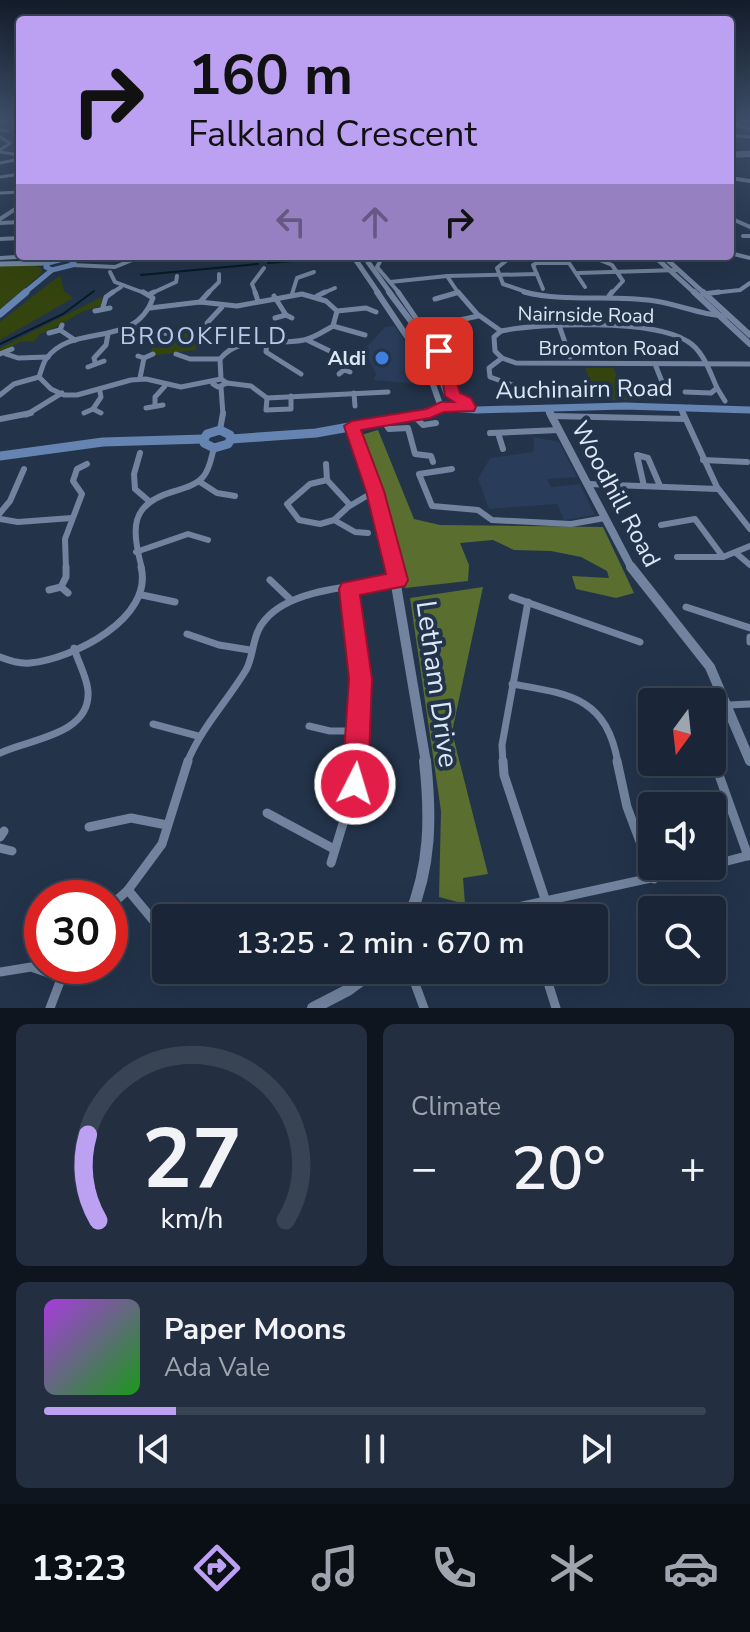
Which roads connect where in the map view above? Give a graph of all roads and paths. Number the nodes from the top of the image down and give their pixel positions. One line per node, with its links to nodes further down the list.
1 (10, 206): 2 (street)
2 (16, 206)
3 (743, 236): 4 (street)
4 (750, 236)
5 (16, 238): 7 (street)
6 (0, 239): 7 (street)
7 (8, 239): 8 (street)
8 (0, 247)
9 (62, 260): 21 (main road)
10 (72, 260): 20 (main road)
11 (132, 260): 22 (street)
12 (356, 260): 120 (street)
13 (369, 260): 29 (street)
14 (379, 260): 29 (street)
15 (506, 260): 36 (street)
16 (602, 260): 31 (street)
17 (659, 260): 24 (street)
18 (667, 260): 25 (street)
19 (0, 261): 21 (street)
20 (72, 265): 21 (main road); 23 (street)
21 (50, 266): 59 (main road)
22 (115, 267): 23 (street); 27 (street)
23 (103, 268): 27 (street)
24 (670, 270): 25 (street); 31 (street); 46 (street)
25 (678, 270): 47 (street)
26 (251, 271): 52 (street)
27 (110, 272): 39 (street)
28 (314, 272): 45 (street)
29 (377, 272): 37 (street); 115 (street)
30 (578, 273): 31 (street); 33 (street); 40 (street)
31 (617, 273): 50 (street)
32 (219, 274): 53 (street)
33 (537, 274): 36 (street); 42 (street)
34 (177, 276): 44 (street)
35 (447, 276): 36 (street); 37 (street); 43 (street)
36 (500, 276): 50 (street)
37 (390, 282): 115 (street)
38 (750, 283): 47 (street)
39 (121, 287): 44 (street); 56 (street)
40 (585, 287)
41 (335, 288): 49 (street)
42 (543, 289)
43 (456, 293): 51 (street); 60 (street)
44 (150, 294): 55 (street)
45 (292, 294): 48 (street); 49 (street)
46 (695, 294): 47 (street); 62 (street)
47 (704, 294): 61 (street)
48 (274, 296): 52 (street); 63 (street)
49 (317, 296): 57 (street)
50 (609, 296): 62 (street)
51 (435, 299)
52 (258, 301): 54 (street)
53 (200, 302): 54 (street); 55 (street)
54 (222, 307): 64 (street)
55 (150, 308): 66 (street)
56 (95, 311)
57 (337, 311): 58 (street); 65 (street)
58 (376, 312)
59 (0, 314)
60 (478, 316): 70 (street); 72 (street)
61 (729, 316): 62 (street); 76 (street)
62 (719, 317): 82 (street)
63 (275, 318)
64 (199, 322)
65 (333, 326): 77 (street); 79 (street)
66 (131, 327): 69 (street); 74 (street)
67 (237, 328): 71 (street)
68 (560, 328): 70 (street, Nairnside Road); 88 (street); 94 (street, Nairnside Road)
69 (181, 331)
70 (501, 331): 89 (street)
71 (230, 332): 75 (street); 81 (street)
72 (454, 332)
73 (49, 333): 78 (street)
74 (108, 334): 78 (street); 92 (street)
75 (217, 334)
76 (750, 335)
77 (367, 336)
78 (75, 340): 87 (street)
79 (307, 340): 80 (street); 97 (street)
80 (267, 341): 81 (street); 98 (street)
81 (239, 344): 90 (street)
82 (750, 344)
83 (12, 349): 84 (street)
84 (3, 354): 87 (street)
85 (153, 354): 100 (street)
86 (176, 354): 90 (street)
87 (48, 357): 99 (street)
88 (570, 357)
89 (502, 358): 93 (street, Broomton Road); 105 (street)
90 (220, 359): 101 (street)
91 (104, 361): 92 (street)
92 (95, 362): 96 (street)
93 (655, 364): 94 (street, Broomton Road); 116 (street)
94 (706, 364): 95 (street, Broomton Road); 107 (street)
95 (750, 364)
96 (88, 367)
97 (344, 372)
98 (290, 375)
99 (39, 377): 106 (street); 111 (street)
100 (140, 378): 104 (street); 108 (street)
101 (221, 379): 102 (street); 103 (street)
102 (213, 384): 103 (street); 104 (street)
103 (224, 385): 117 (street); 135 (street)
104 (165, 386): 123 (street)
105 (582, 387)
106 (3, 388): 113 (street)
107 (717, 388): 110 (street); 118 (street)
108 (100, 392): 111 (street); 124 (street)
109 (388, 392): 112 (street)
110 (685, 392)
111 (62, 393): 130 (street)
112 (354, 393): 114 (street); 119 (street)
113 (0, 395)
114 (291, 396): 117 (street); 117 (street)
115 (453, 396): 121 (street)
116 (668, 397)
117 (267, 398)
118 (725, 401)
119 (355, 406)
120 (441, 407): 121 (main road, Auchinairn Road); 129 (main road, Auchinairn Road)
121 (468, 407): 126 (main road, Auchinairn Road)
122 (680, 407): 125 (main road, Auchinairn Road); 126 (main road, Auchinairn Road); 131 (street)
123 (146, 408)
124 (93, 409): 127 (street); 128 (street)
125 (750, 410)
126 (549, 412): 131 (street); 136 (street, Woodhill Road)
127 (84, 413)
128 (101, 413)
129 (414, 416): 132 (main road, Auchinairn Road); 133 (street)
130 (0, 419)
131 (685, 419): 145 (street)
132 (383, 420): 134 (main road, Auchinairn Road); 146 (street)
133 (436, 423)
134 (352, 426): 140 (main road, Auchinairn Road); 158 (street, Letham Drive)
135 (220, 430): 139 (main road); 140 (main road)
136 (559, 430): 138 (street); 154 (street, Woodhill Road)
137 (490, 433): 138 (street)
138 (498, 433): 142 (street)
139 (204, 439): 141 (main road); 144 (main road)
140 (231, 439): 141 (main road)
141 (214, 448): 153 (street)
142 (503, 449)
143 (140, 453): 160 (street)
144 (0, 456)
145 (703, 460): 147 (street); 157 (street)
146 (433, 462)
147 (747, 462)
148 (87, 464): 163 (street)
149 (326, 464): 152 (street)
150 (24, 469): 162 (street)
151 (452, 469): 164 (street)
152 (327, 480): 161 (street); 166 (street)
153 (200, 482): 159 (street); 160 (street)
154 (588, 484): 155 (street); 164 (street, Woodhill Road)
155 (644, 486): 156 (street); 156 (street)
156 (660, 486): 157 (street)
157 (717, 489): 168 (street)
158 (375, 491): 161 (street); 178 (street, Letham Drive)
159 (235, 496)
160 (149, 501): 172 (street)
161 (350, 505): 166 (street)
162 (0, 513)
163 (72, 518): 165 (street); 179 (street)
164 (605, 518): 197 (street, Woodhill Road)
165 (0, 519)
166 (334, 520): 169 (street)
167 (661, 525): 175 (street)
168 (750, 529)
169 (368, 533)
170 (208, 540): 172 (street)
171 (750, 546): 173 (street)
172 (136, 552): 183 (street)
173 (736, 553): 175 (street); 176 (street)
174 (677, 557): 175 (street)
175 (723, 557)
176 (750, 565)
177 (270, 580): 185 (street)
178 (397, 580): 180 (street); 218 (street, Letham Drive)
179 (61, 587): 181 (street); 182 (street)
180 (349, 589): 185 (street); 200 (street)
181 (49, 590)
182 (68, 593)
183 (142, 595): 186 (street); 192 (street)
184 (512, 597): 187 (street)
185 (291, 600): 193 (street)
186 (175, 602)
187 (528, 602): 191 (street); 195 (street)
188 (686, 607): 189 (street)
189 (750, 628)
190 (187, 634): 193 (street)
191 (640, 642)
192 (74, 648): 194 (street); 202 (street)
193 (250, 650): 201 (street)
194 (0, 657)
195 (512, 684): 208 (street); 217 (street)
196 (750, 704): 197 (street)
197 (729, 705): 203 (street, Woodhill Road)
198 (153, 724): 201 (street)
199 (309, 726): 200 (street)
200 (357, 731): 210 (street)
201 (198, 736): 206 (street)
202 (0, 753)
203 (750, 761)
204 (720, 776): 212 (street)
205 (267, 813): 210 (street)
206 (167, 825): 207 (street); 216 (street)
207 (89, 827)
208 (638, 836)
209 (0, 848): 211 (street)
210 (334, 849): 214 (street)
211 (12, 851)
212 (749, 856): 213 (street)
213 (726, 862)
214 (331, 863)
215 (649, 880): 217 (street)
216 (128, 890): 220 (street)
217 (546, 902): 219 (street)
218 (414, 904)
219 (543, 904)
220 (152, 919)
221 (24, 966): 222 (street)
222 (0, 972)
223 (58, 984): 227 (street)
224 (356, 984): 228 (street)
225 (415, 984): 229 (street)
226 (548, 984): 230 (street)
227 (50, 1008)
228 (313, 1008)
229 (424, 1008)
230 (556, 1008)

